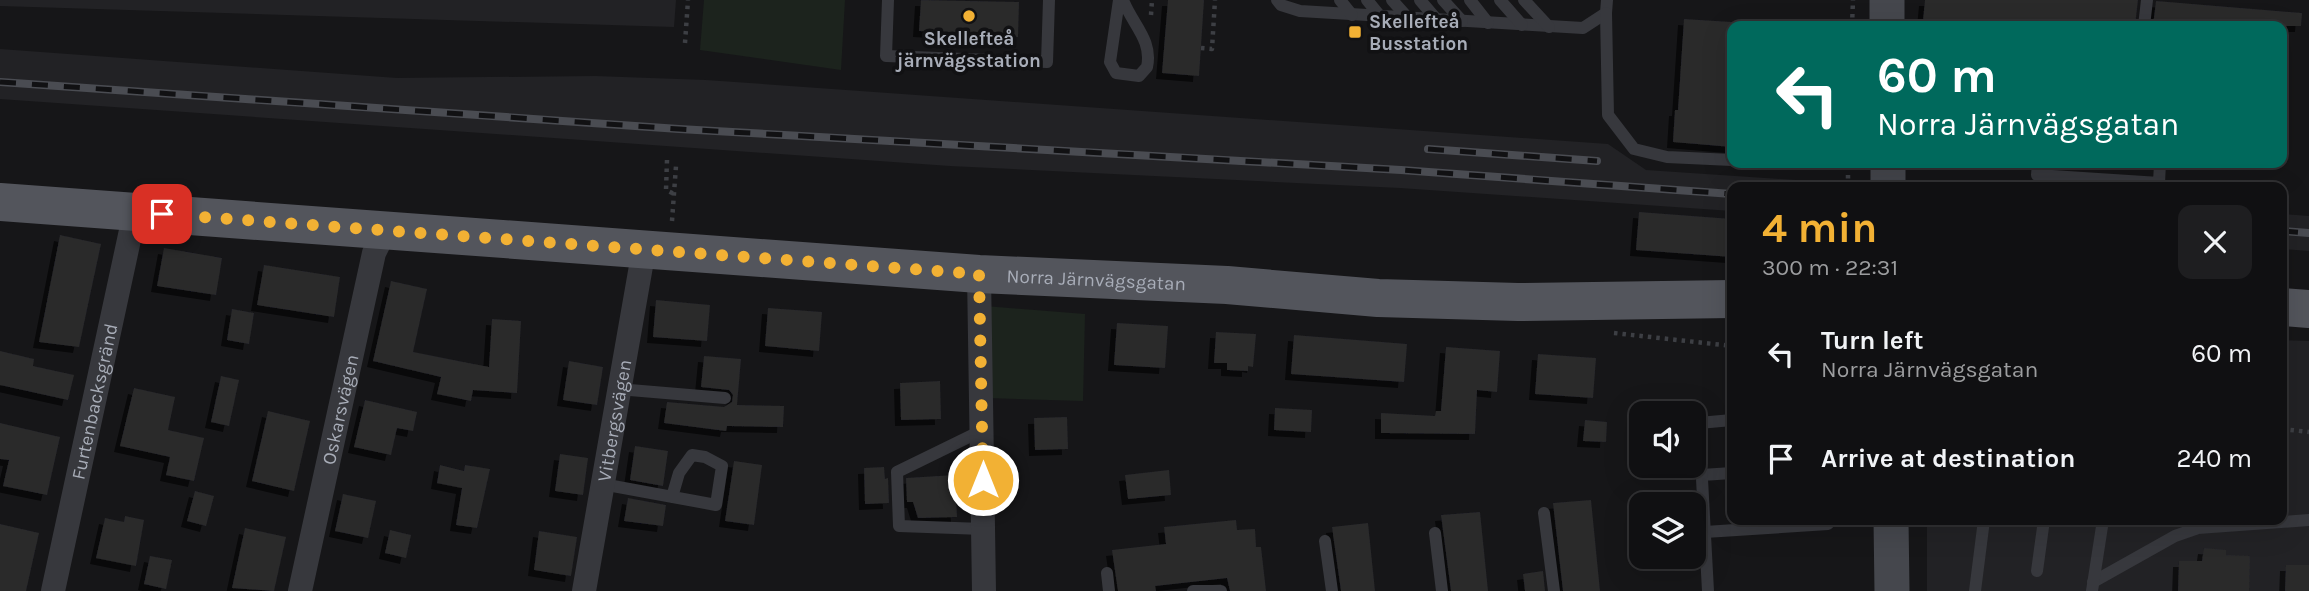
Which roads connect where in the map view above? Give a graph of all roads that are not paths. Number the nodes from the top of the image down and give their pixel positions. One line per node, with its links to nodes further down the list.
1 (888, 0): 2 (lane)
2 (1049, 0)
3 (1121, 0): 3 (lane)
4 (1277, 0): 18 (lane)
5 (1290, 0): 18 (lane)
6 (1313, 0): 19 (lane)
7 (1340, 0): 20 (lane)
8 (1367, 0): 21 (lane)
9 (1392, 0): 22 (lane)
10 (1420, 0): 23 (lane)
11 (1443, 0): 24 (lane)
12 (1470, 0): 27 (lane)
13 (1500, 0): 28 (lane)
14 (1524, 0): 29 (lane)
15 (1887, 0): 25 (main road)
16 (2147, 0): 26 (lane)
17 (1607, 7): 29 (lane); 30 (lane)
18 (1300, 11): 19 (lane)
19 (1324, 13): 20 (lane)
20 (1352, 15): 21 (lane)
21 (1380, 16): 22 (lane)
22 (1408, 18): 23 (lane)
23 (1437, 20): 24 (lane)
24 (1462, 21): 27 (lane)
25 (1887, 21)
26 (2145, 21)
27 (1488, 23): 28 (lane)
28 (1522, 25): 29 (lane)
29 (1549, 27)
30 (1727, 160)
31 (2038, 168): 32 (lane)
32 (2144, 182)
33 (0, 202): 34 (main road, Norra Järnvägsgatan)
34 (135, 212): 35 (main road, Norra Järnvägsgatan); 67 (street, Furtenbacksgränd)
35 (385, 231): 36 (main road, Norra Järnvägsgatan); 68 (street, Oskarsvägen)
36 (643, 249): 37 (main road, Norra Järnvägsgatan); 41 (street, Vitbergsvägen)
37 (979, 274): 38 (main road, Norra Järnvägsgatan); 45 (street)
38 (1727, 299)
39 (2287, 307): 40 (main road)
40 (2309, 309)
41 (618, 389): 42 (lane); 48 (street, Vitbergsvägen)
42 (724, 398)
43 (1727, 420): 44 (lane)
44 (1706, 422)
45 (983, 430): 59 (street); 59 (lane)
46 (1727, 473): 47 (lane)
47 (1706, 475)
48 (602, 484): 49 (lane); 69 (street, Vitbergsvägen)
49 (672, 497): 49 (lane)
50 (1544, 513): 76 (lane)
51 (2309, 520): 52 (lane)
52 (2287, 522)
53 (1813, 525): 60 (lane)
54 (1891, 525): 78 (main road)
55 (1983, 525): 79 (lane)
56 (2044, 525): 64 (lane)
57 (2102, 525): 66 (lane)
58 (2240, 525): 66 (lane)
59 (983, 529): 70 (street)
60 (1706, 532)
61 (1435, 533): 75 (lane)
62 (1325, 541): 74 (lane)
63 (1706, 552): 77 (lane)
64 (2037, 571)
65 (1107, 573): 71 (lane)
66 (2092, 587)
67 (53, 591)
68 (300, 591)
69 (584, 591)
70 (984, 591)
71 (1109, 591)
72 (1193, 591): 73 (lane)
73 (1221, 591)
74 (1332, 591)
75 (1442, 591)
76 (1554, 591)
77 (1708, 591)
78 (1892, 591)
79 (1975, 591)

